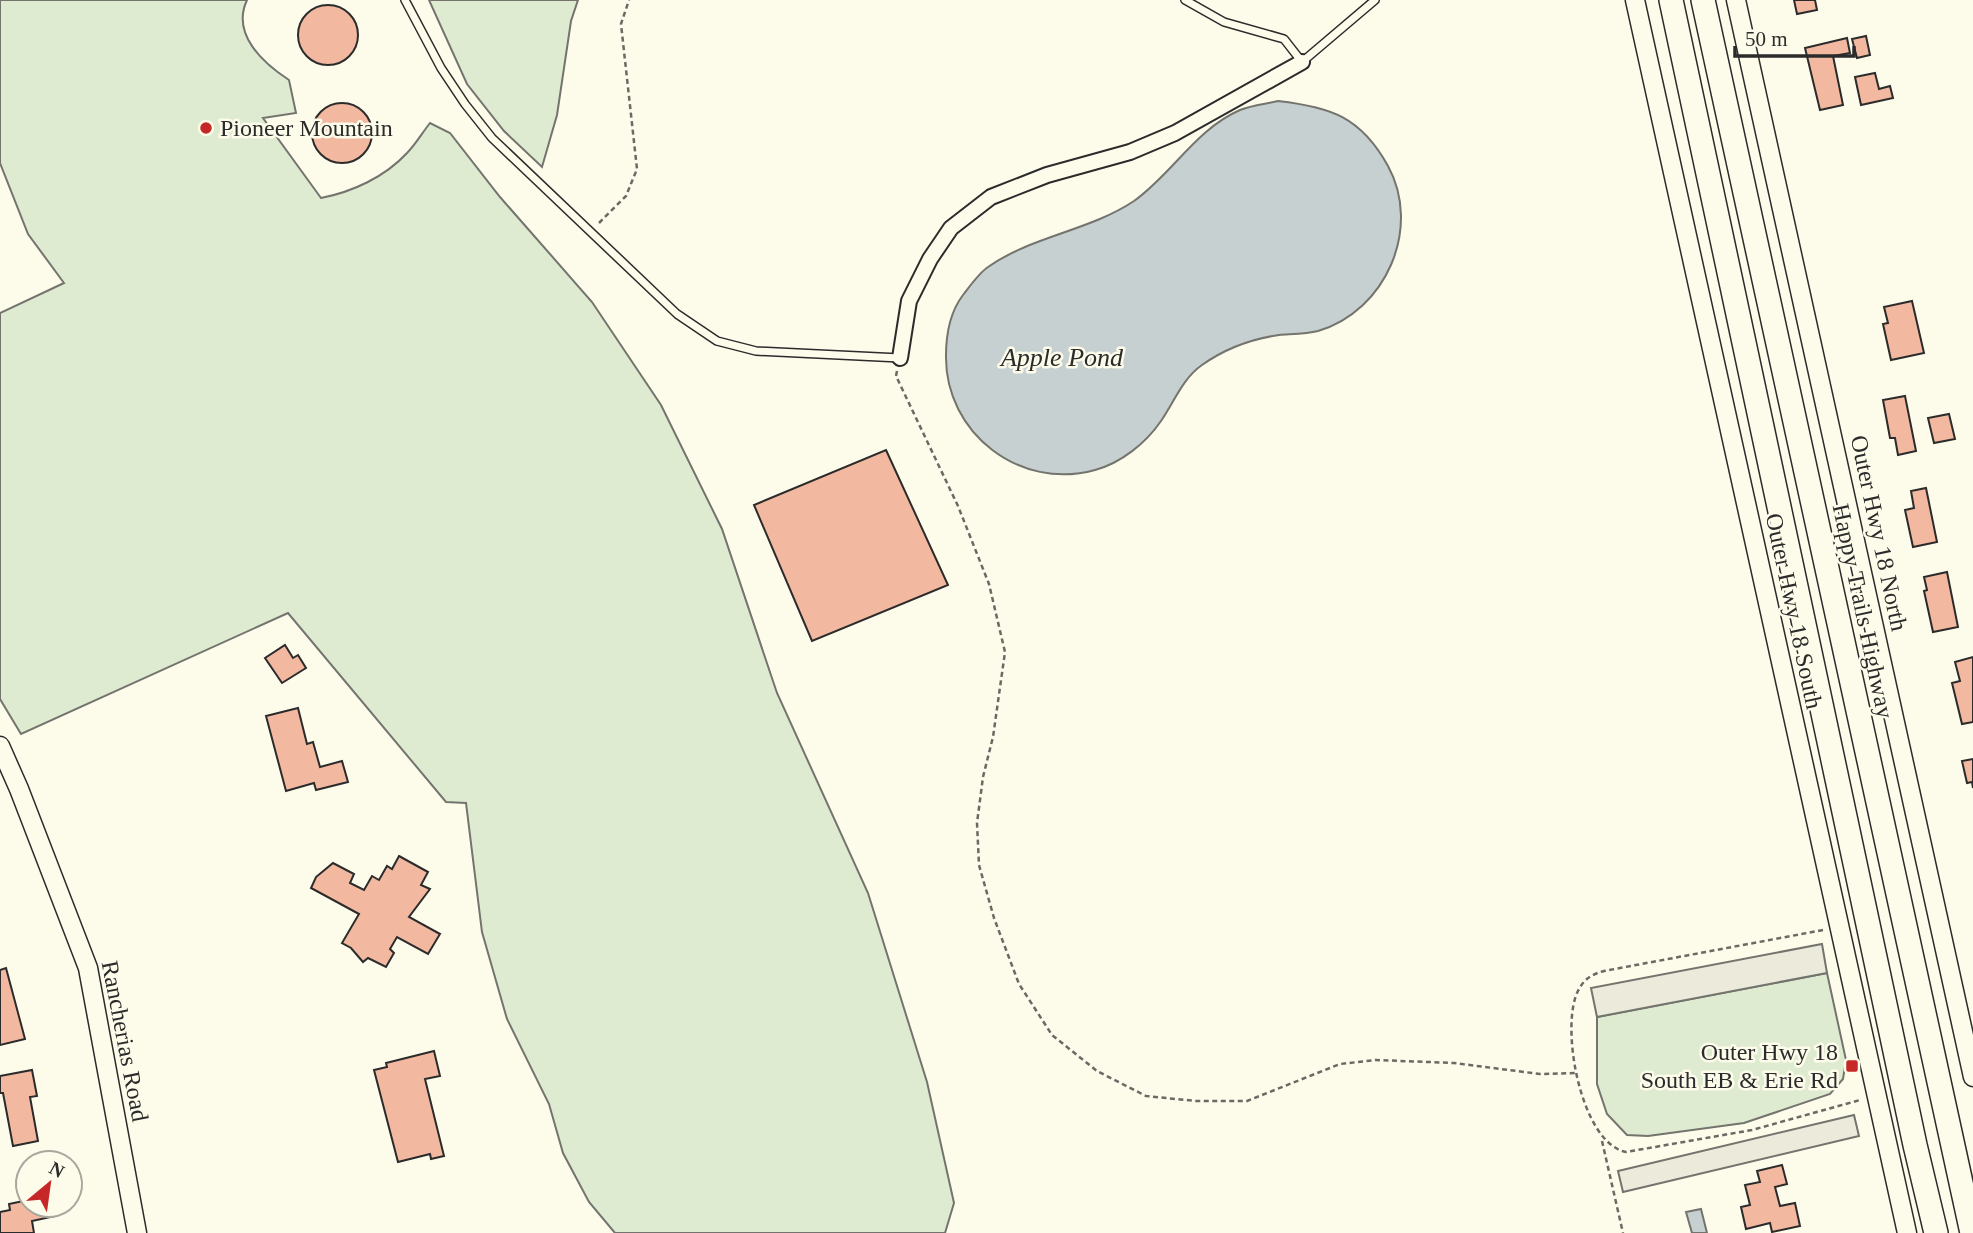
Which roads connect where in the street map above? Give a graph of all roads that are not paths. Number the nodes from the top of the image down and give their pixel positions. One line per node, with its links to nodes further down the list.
1 (405, 0): 9 (lane)
2 (1185, 0): 8 (lane)
3 (1375, 0): 8 (lane)
4 (1634, 0): 13 (street, Outer Hwy 18 South)
5 (1671, 0): 14 (main road)
6 (1703, 0): 15 (main road, Happy Trails Highway)
7 (1736, 0): 11 (street, Outer Hwy 18 North)
8 (1302, 62): 9 (street)
9 (900, 358)
10 (0, 746): 12 (street, Rancherias Road)
11 (1973, 1077)
12 (138, 1233)
13 (1907, 1233)
14 (1936, 1233)
15 (1972, 1233)

